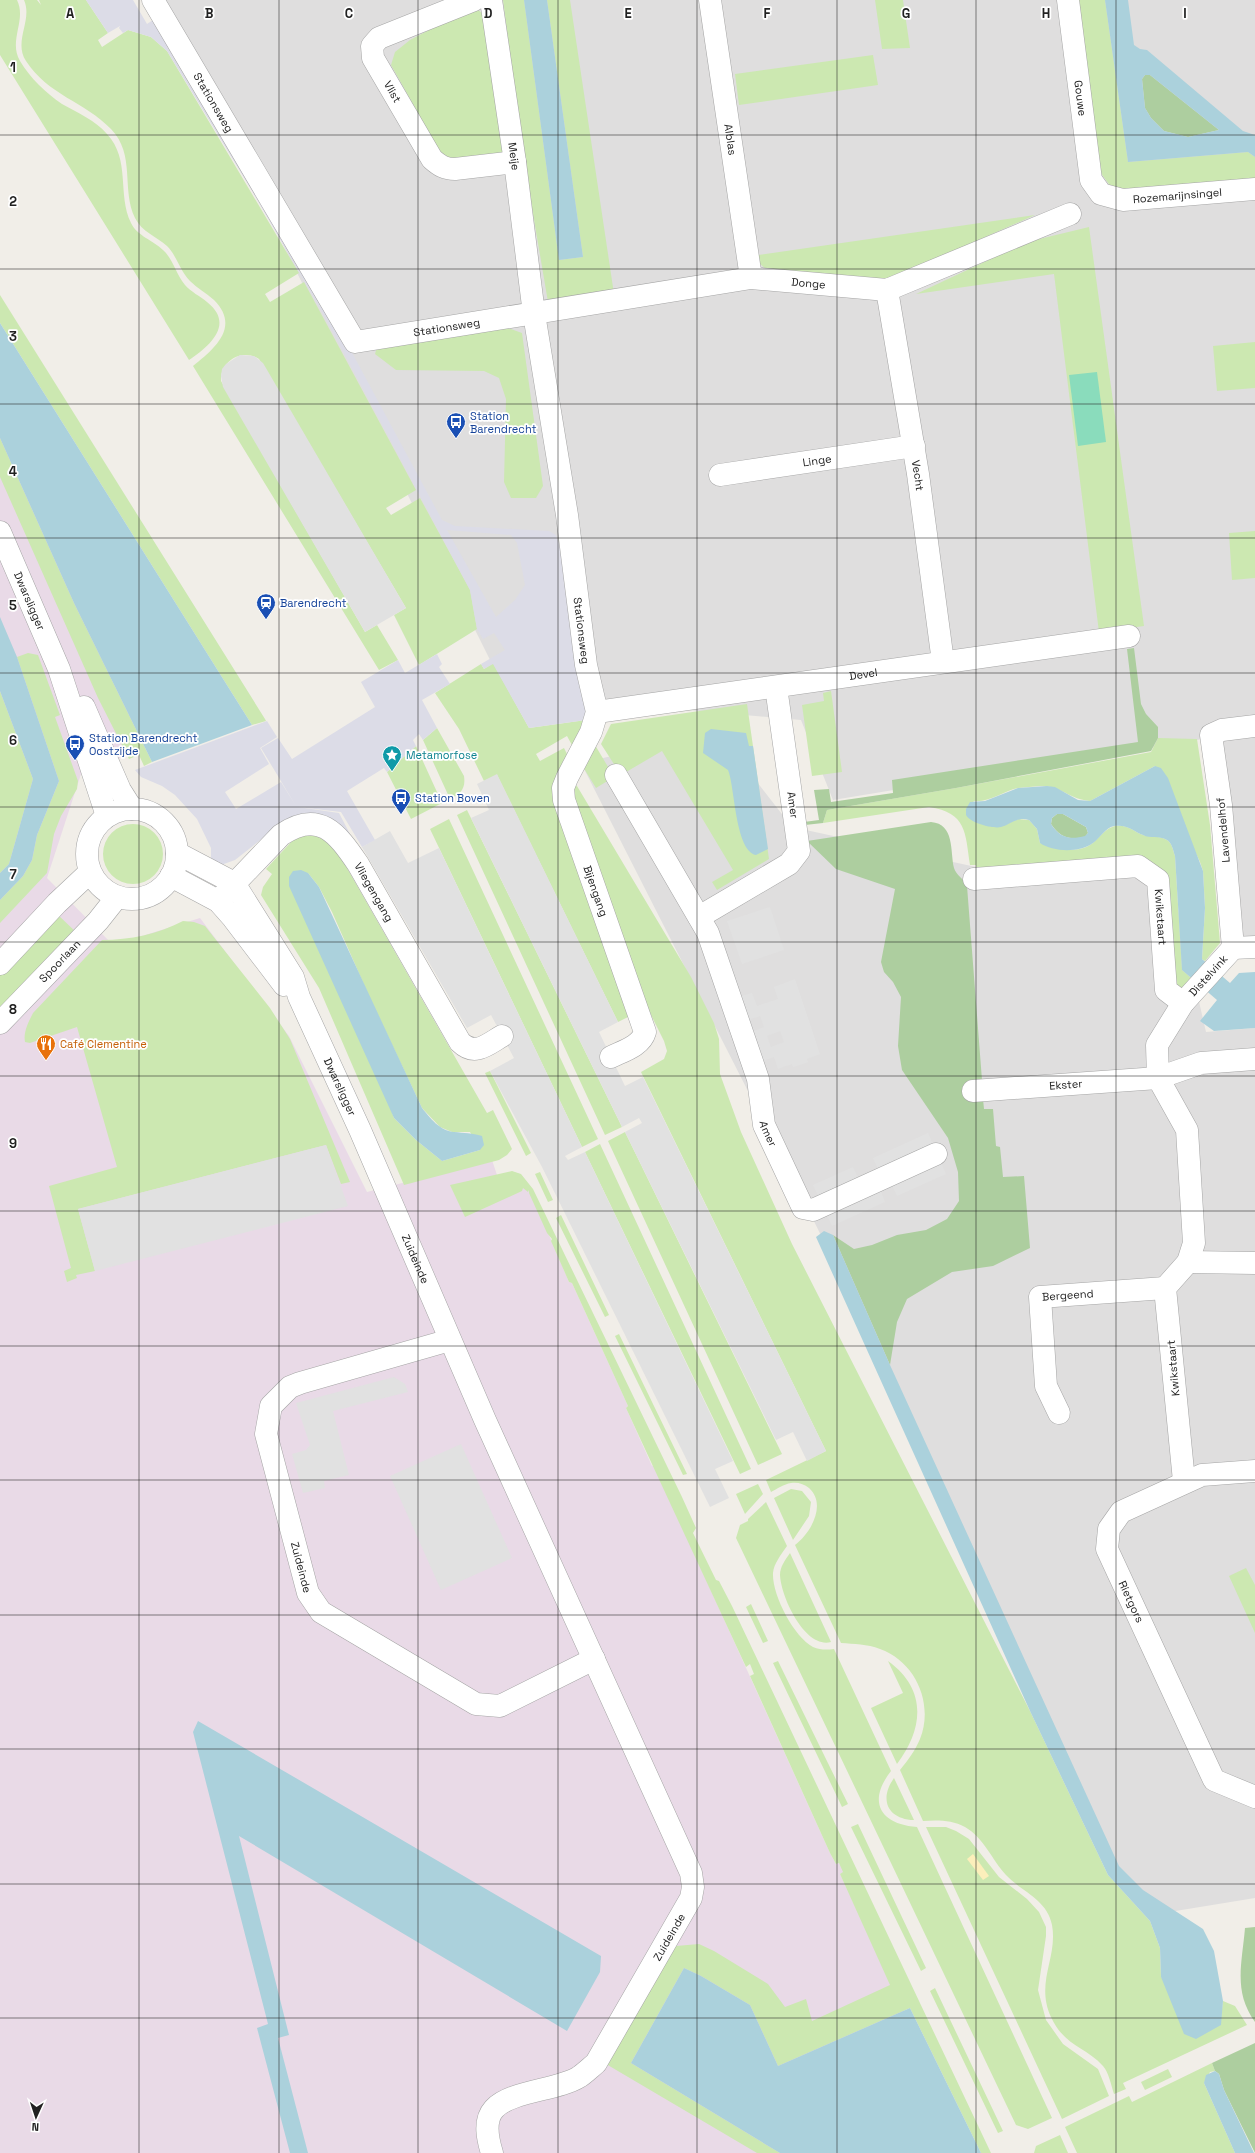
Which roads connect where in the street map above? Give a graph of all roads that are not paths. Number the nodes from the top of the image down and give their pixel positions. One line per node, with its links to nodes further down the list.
1 (474, 0): 6 (street, Vlist)
2 (491, 0): 6 (street, Meije)
3 (710, 0): 10 (street, Alblas)
4 (1068, 0): 8 (street, Gouwe)
5 (156, 5): 12 (street, Stationsweg)
6 (515, 162): 12 (street, Meije)
7 (1255, 189): 8 (street, Rozemarijnsingel)
8 (1101, 194)
9 (1070, 214): 11 (street, Donge)
10 (751, 278): 11 (street, Donge); 12 (street, Donge)
11 (887, 290): 13 (street, Vecht)
12 (534, 314): 20 (street, Stationsweg)
13 (914, 446): 14 (street, Linge); 17 (street, Vecht)
14 (720, 475)
15 (0, 532): 18 (street, Dwarsligger)
16 (1129, 636): 17 (street, Devel)
17 (943, 662): 19 (street, Devel)
18 (59, 669): 23 (street, Dwarsligger); 24 (street, Dwarsligger)
19 (776, 687): 20 (street, Devel); 32 (street, Amer)
20 (597, 712): 40 (street, Bijengang)
21 (1255, 726): 34 (street, Lavendelhof)
22 (616, 775): 32 (street, Amer)
23 (132, 809): 24 (street); 25 (street)
24 (107, 816): 26 (street)
25 (177, 853): 27 (street); 29 (street, Dwarsligger)
26 (90, 872): 30 (street); 35 (street)
27 (171, 876): 30 (street); 31 (street, Dwarsligger)
28 (974, 879): 36 (street, Kwikstaart)
29 (234, 883): 31 (street, Vliegengang); 37 (street, Dwarsligger); 39 (street, Vliegengang)
30 (117, 897): 38 (street, Spoorlaan)
31 (218, 901): 37 (street, Dwarsligger)
32 (699, 917): 44 (street, Amer)
33 (1255, 947): 34 (street)
34 (1233, 948): 36 (street, Distelvink)
35 (0, 964)
36 (1189, 996): 42 (street)
37 (299, 997): 45 (street, Dwarsligger)
38 (0, 1023)
39 (502, 1036)
40 (611, 1057)
41 (1255, 1059): 42 (street)
42 (1158, 1078): 43 (street, Ekster); 46 (street)
43 (973, 1091)
44 (936, 1154)
45 (379, 1178): 49 (street, Zuideinde)
46 (1188, 1262): 47 (street); 48 (street)
47 (1255, 1263)
48 (1165, 1288): 50 (street, Bergeend); 52 (street, Kwikstaart)
49 (450, 1340): 53 (street, Zuideinde); 53 (street, Zuideinde)
50 (1059, 1413)
51 (1255, 1471): 52 (street, Rietgors)
52 (1184, 1481): 54 (street, Rietgors)
53 (594, 1659): 55 (street, Zuideinde)
54 (1255, 1797)
55 (492, 2153)

